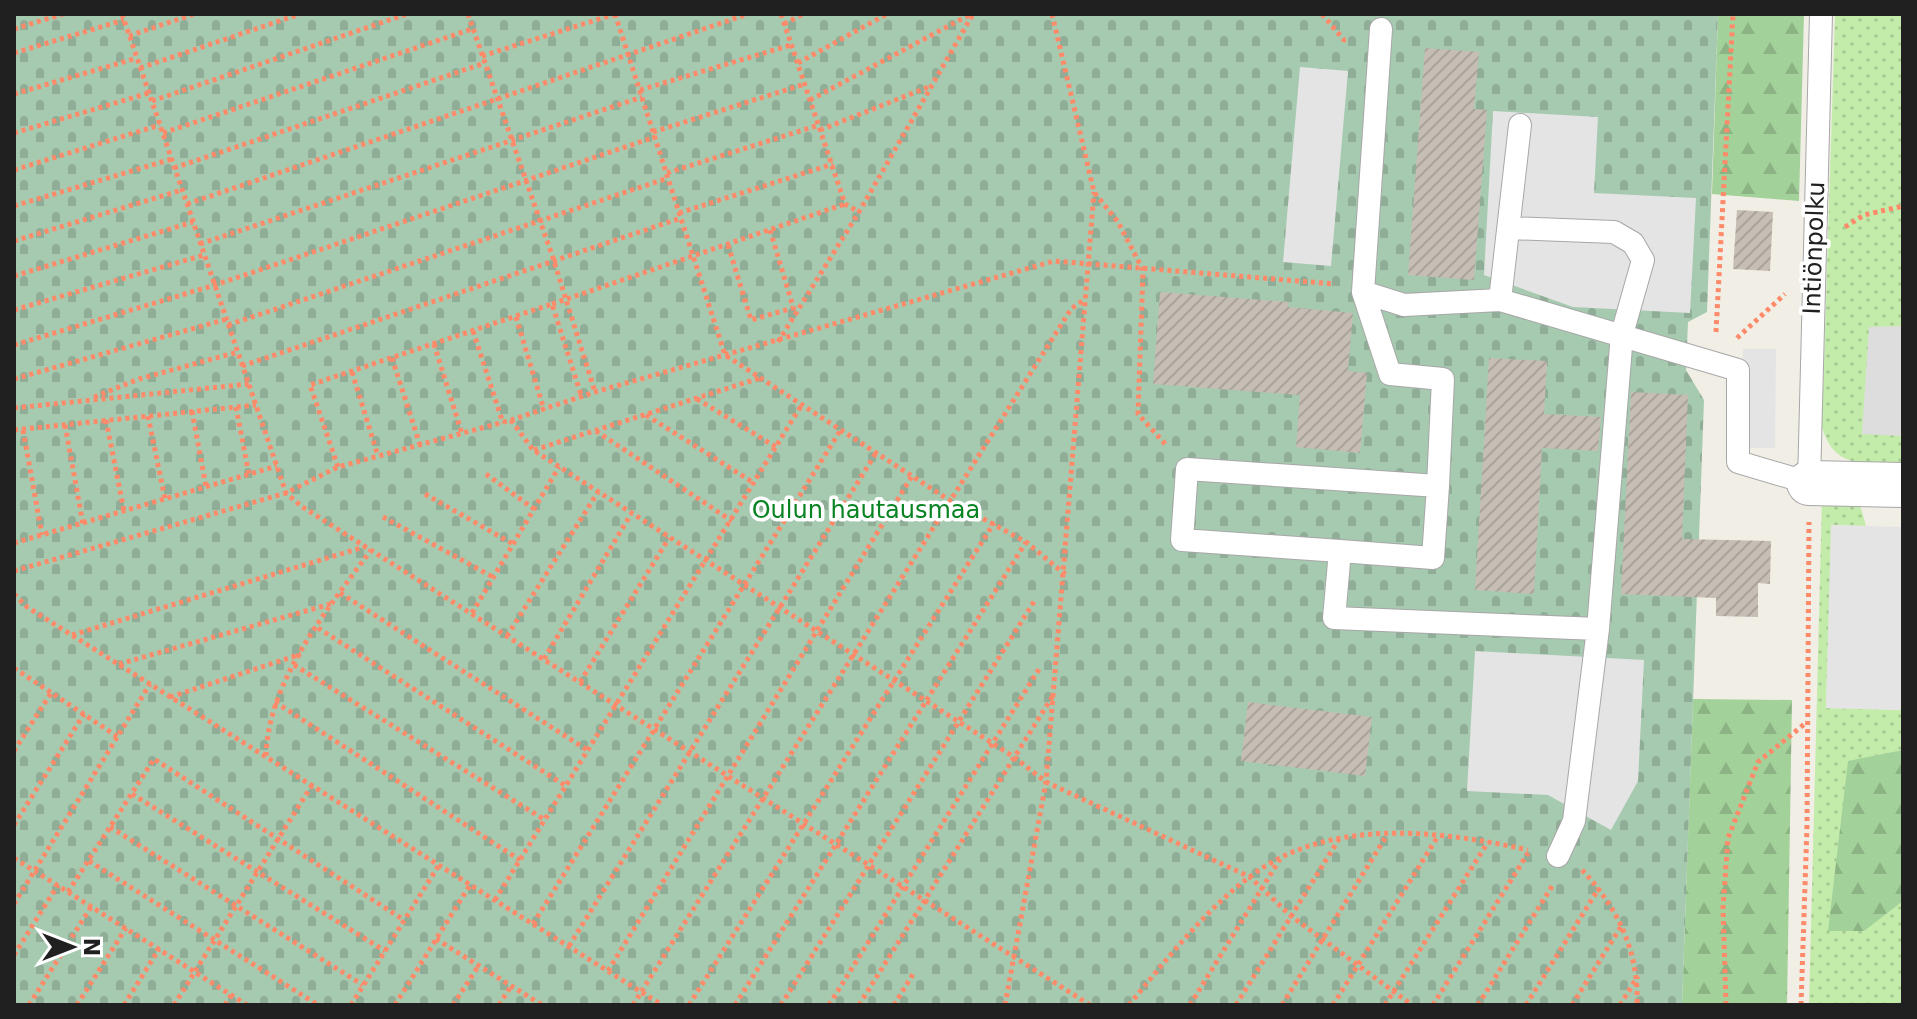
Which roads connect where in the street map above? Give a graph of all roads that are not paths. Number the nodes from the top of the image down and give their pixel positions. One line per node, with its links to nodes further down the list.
1 (1821, 14): 8 (lane, Intiönpolku)
2 (1381, 29): 5 (lane)
3 (1520, 125): 4 (lane)
4 (1509, 228): 6 (lane); 7 (lane)
5 (1363, 292): 6 (lane); 10 (lane)
6 (1500, 300): 7 (lane)
7 (1622, 334): 8 (lane); 12 (lane)
8 (1809, 483): 9 (street)
9 (1903, 485)
10 (1438, 486): 11 (lane); 11 (lane)
11 (1340, 551): 12 (lane)
12 (1598, 629): 13 (lane)
13 (1562, 859)

